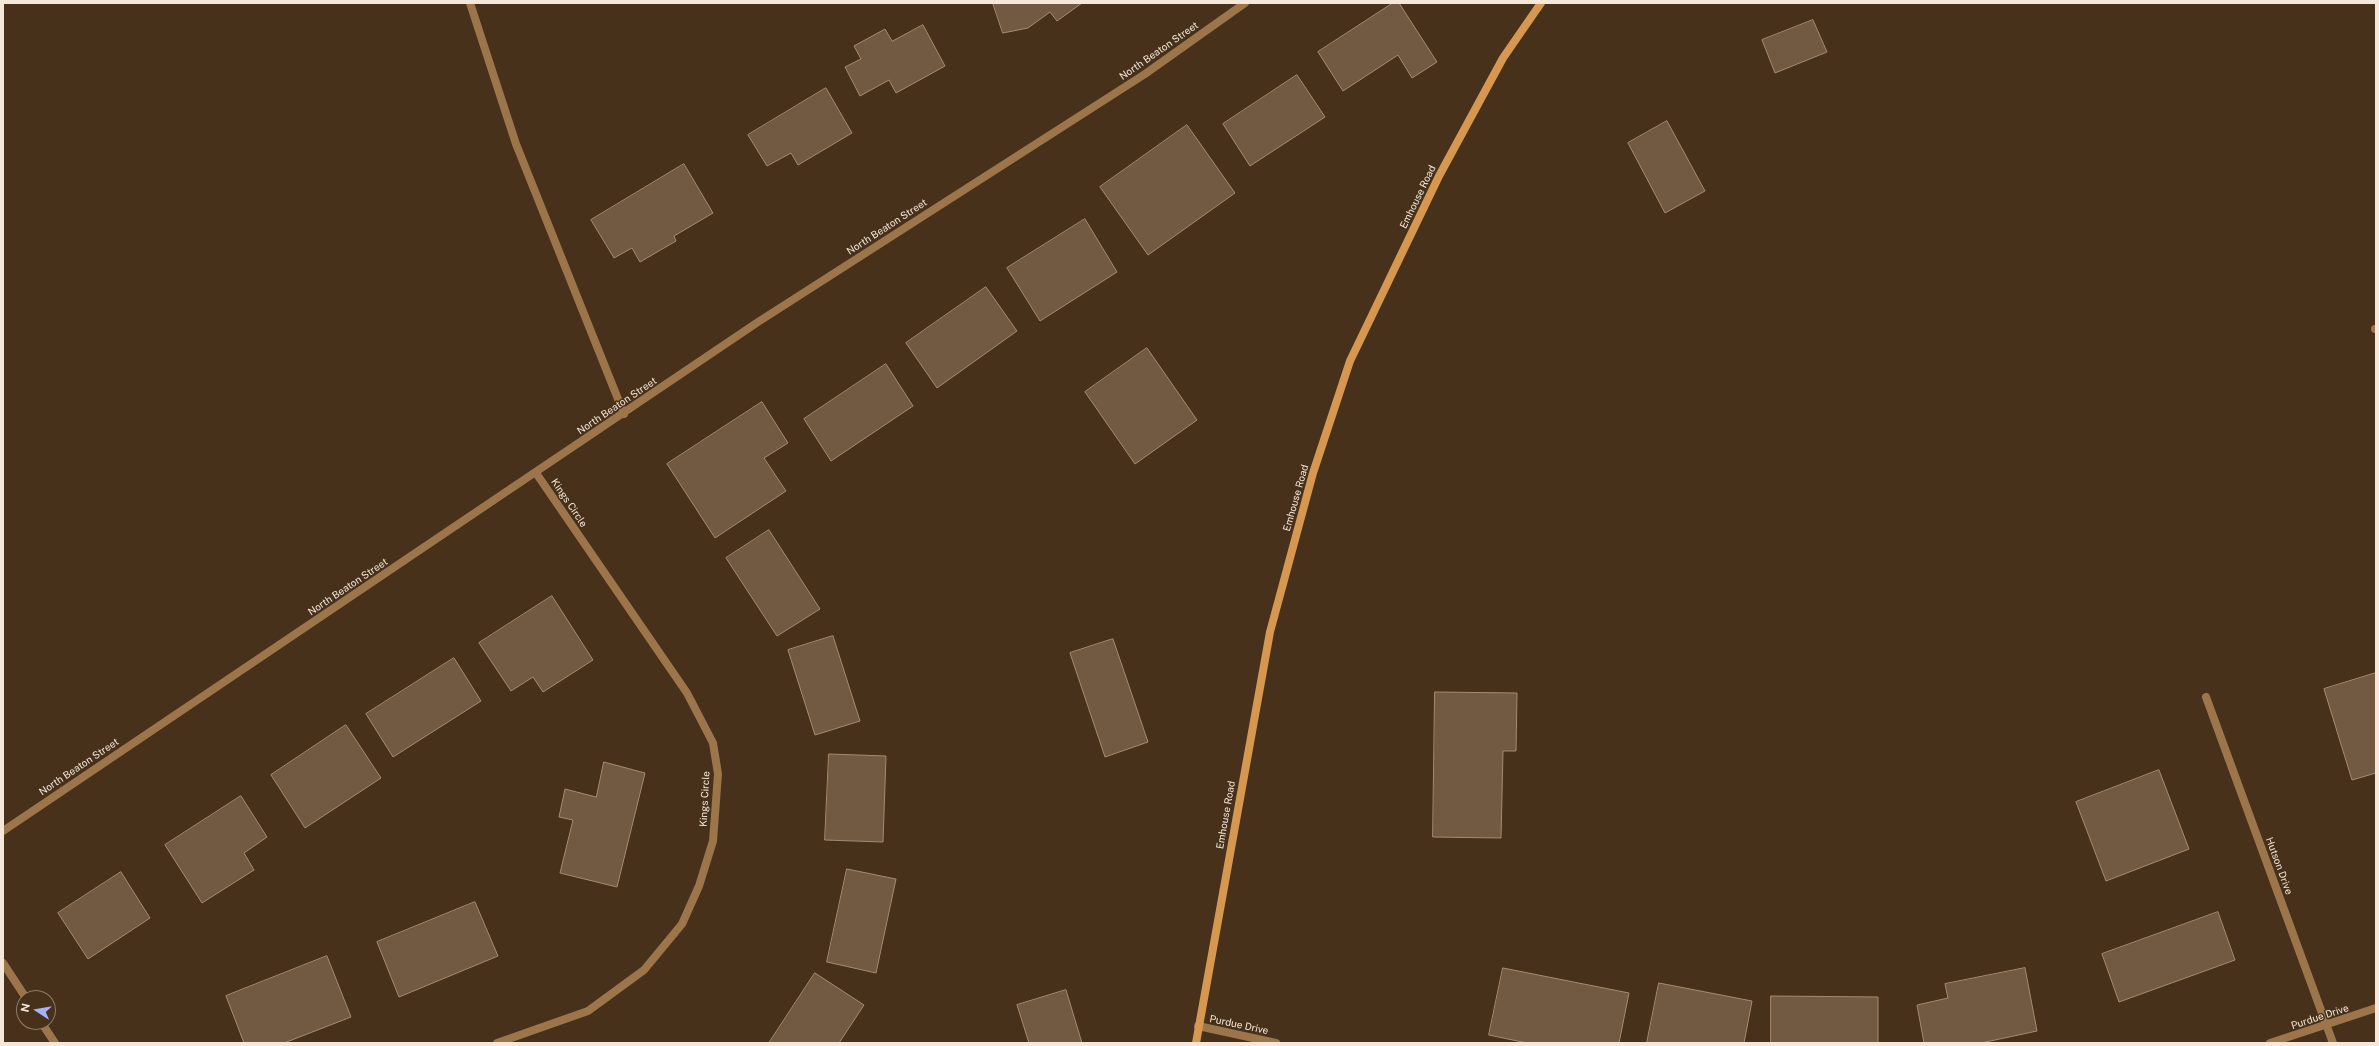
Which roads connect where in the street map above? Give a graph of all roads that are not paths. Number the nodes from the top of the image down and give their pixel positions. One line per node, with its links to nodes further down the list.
1 (470, 3): 4 (street)
2 (1245, 3): 4 (street, North Beaton Street)
3 (1541, 3): 11 (main road, Emhouse Road)
4 (624, 414): 5 (street, North Beaton Street)
5 (536, 473): 7 (street, North Beaton Street); 15 (street, Kings Circle)
6 (2206, 697): 12 (street, Hutson Drive)
7 (3, 830)
8 (3, 963): 9 (street)
9 (21, 990)
10 (2376, 1008): 12 (street, Purdue Drive)
11 (1198, 1026): 16 (main road, Emhouse Road); 17 (street, Purdue Drive)
12 (2327, 1026): 18 (street, Purdue Drive); 19 (street, Hutson Drive)
13 (47, 1030): 14 (street)
14 (55, 1043)
15 (497, 1043)
16 (1196, 1043)
17 (1276, 1043)
18 (2270, 1043)
19 (2333, 1043)

